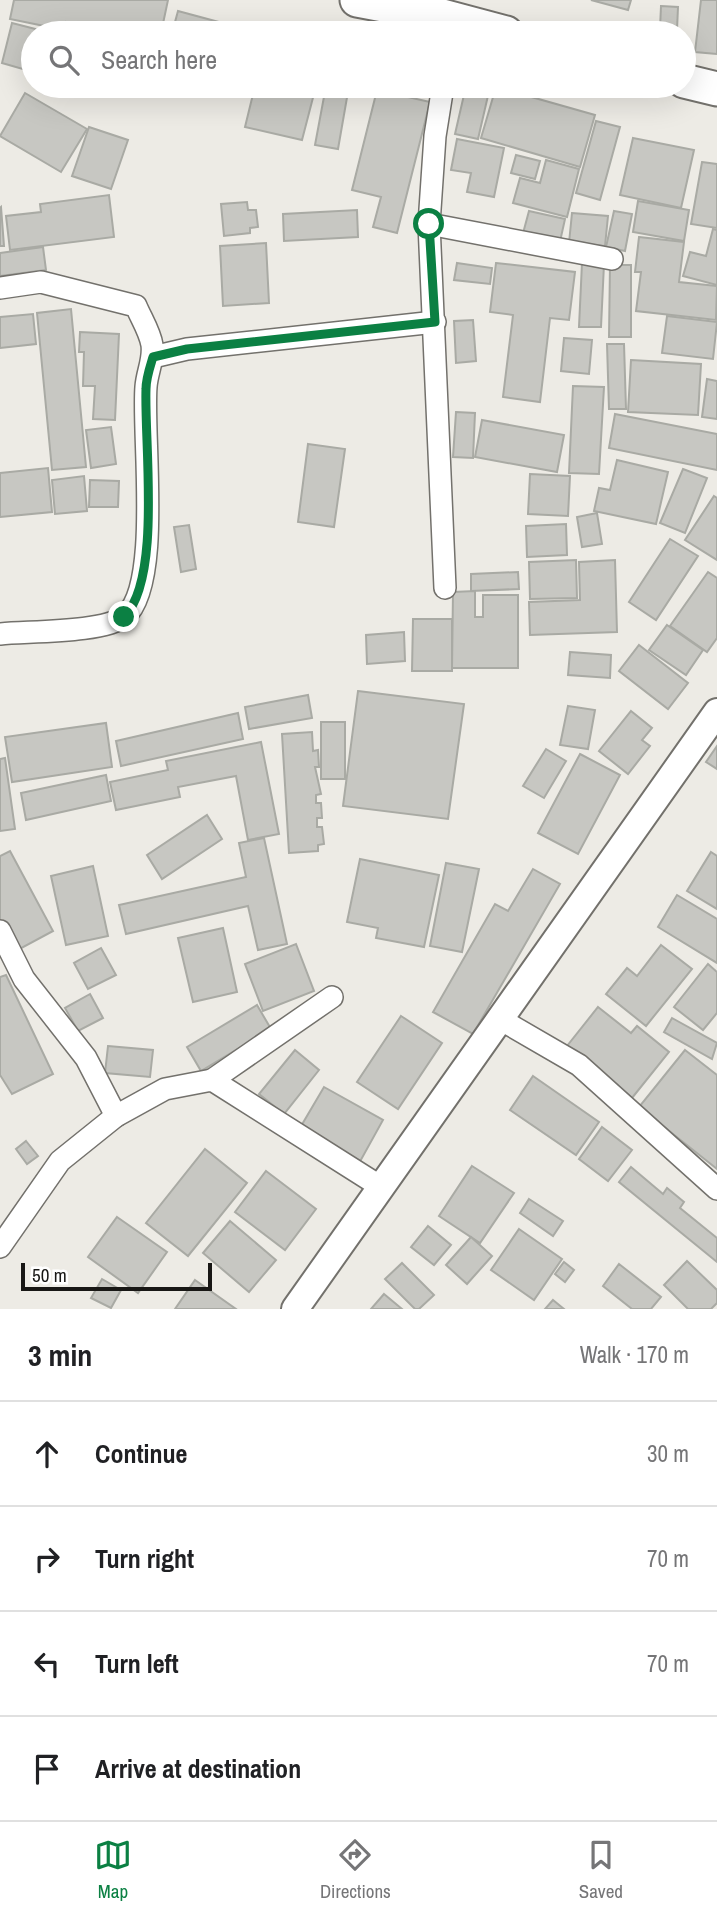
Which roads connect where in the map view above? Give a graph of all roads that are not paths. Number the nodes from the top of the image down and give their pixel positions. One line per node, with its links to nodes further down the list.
1 (357, 0): 2 (main road)
2 (443, 17)
3 (696, 83): 4 (main road)
4 (717, 89)
5 (441, 98): 6 (street)
6 (429, 224): 7 (street); 9 (street)
7 (612, 259)
8 (0, 288): 10 (street)
9 (435, 322): 10 (street); 11 (street)
10 (153, 357): 12 (street)
11 (445, 588)
12 (0, 634)
13 (717, 712): 16 (street)
14 (0, 931): 18 (street)
15 (332, 997): 17 (street)
16 (498, 1018): 19 (street); 20 (street)
17 (212, 1080): 18 (street); 19 (street)
18 (116, 1116): 21 (street)
19 (381, 1187): 22 (street)
20 (717, 1189)
21 (0, 1247)
22 (295, 1309)

